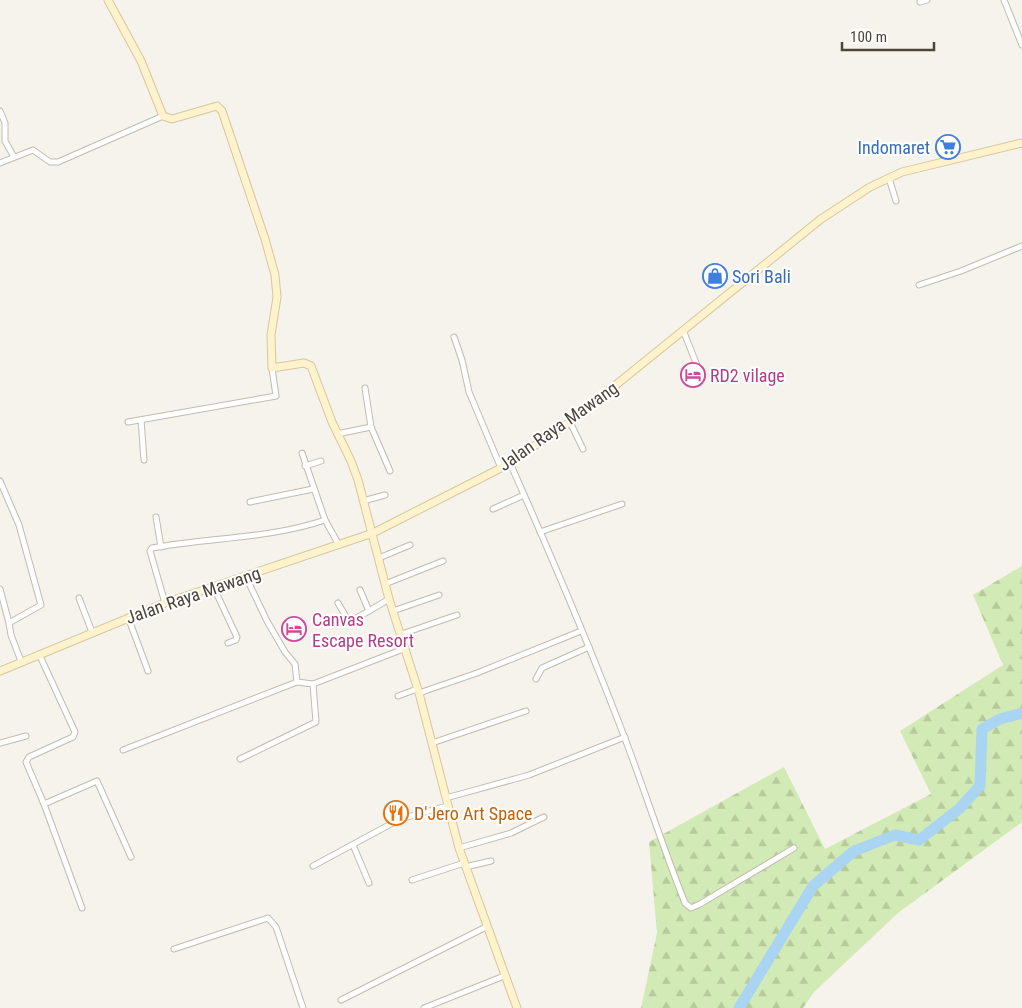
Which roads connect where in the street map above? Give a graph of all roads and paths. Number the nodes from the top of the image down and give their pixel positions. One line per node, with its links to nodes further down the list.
1 (108, 0): 7 (main road)
2 (927, 0): 4 (street)
3 (1004, 0): 5 (street)
4 (920, 2)
5 (1022, 46)
6 (0, 111): 9 (street)
7 (163, 116): 9 (street); 17 (main road)
8 (1022, 143): 11 (main road, Jalan Raya Mawang)
9 (14, 157): 10 (street)
10 (0, 163)
11 (888, 178): 12 (street); 15 (main road, Jalan Raya Mawang)
12 (896, 201)
13 (1022, 246): 14 (street)
14 (919, 285)
15 (683, 330): 18 (street); 22 (main road, Jalan Raya Mawang)
16 (454, 337): 31 (street)
17 (272, 368): 20 (street); 24 (main road)
18 (702, 378)
19 (365, 388): 23 (street)
20 (141, 420): 21 (street); 27 (street)
21 (128, 422)
22 (570, 422): 25 (street); 29 (main road, Jalan Raya Mawang)
23 (371, 426): 24 (street); 32 (street)
24 (336, 434): 37 (main road)
25 (584, 449)
26 (302, 453): 30 (street)
27 (144, 460)
28 (321, 461): 30 (street)
29 (510, 463): 31 (main road, Jalan Raya Mawang); 36 (street)
30 (305, 466): 34 (street)
31 (502, 468): 44 (main road, Jalan Raya Mawang)
32 (390, 471)
33 (0, 481): 64 (street)
34 (313, 489): 38 (street); 42 (street)
35 (385, 495): 37 (street)
36 (524, 495): 40 (street); 43 (street)
37 (363, 501): 44 (main road)
38 (250, 502)
39 (622, 504): 43 (street)
40 (493, 509)
41 (156, 517): 47 (street)
42 (325, 520): 45 (street); 47 (street)
43 (540, 532): 65 (street)
44 (373, 533): 45 (main road, Jalan Raya Mawang); 48 (main road)
45 (339, 545): 50 (main road, Jalan Raya Mawang)
46 (410, 545): 48 (street)
47 (161, 547): 58 (street)
48 (379, 558): 51 (main road)
49 (443, 561): 51 (street)
50 (246, 577): 52 (main road, Jalan Raya Mawang); 76 (street)
51 (385, 584): 57 (main road)
52 (213, 586): 58 (main road, Jalan Raya Mawang); 68 (street)
53 (0, 589): 64 (street)
54 (360, 590): 60 (street)
55 (439, 595): 61 (street)
56 (79, 598): 66 (street)
57 (389, 599): 60 (street); 61 (main road)
58 (165, 603): 63 (main road, Jalan Raya Mawang)
59 (338, 603): 60 (street)
60 (369, 611)
61 (393, 611): 67 (main road)
62 (457, 615): 67 (street)
63 (128, 618): 66 (main road, Jalan Raya Mawang); 74 (street)
64 (9, 623): 72 (street)
65 (581, 631): 70 (street); 78 (street)
66 (92, 632): 71 (main road, Jalan Raya Mawang)
67 (402, 634): 69 (main road)
68 (228, 643)
69 (406, 648): 77 (street); 78 (main road)
70 (589, 648): 75 (street); 82 (street)
71 (39, 654): 72 (main road, Jalan Raya Mawang); 88 (street)
72 (22, 661): 73 (main road, Jalan Raya Mawang)
73 (0, 671)
74 (148, 671)
75 (536, 679)
76 (297, 682): 77 (street); 85 (street)
77 (313, 684): 86 (street)
78 (418, 691): 79 (street); 84 (main road)
79 (398, 696)
80 (526, 711): 84 (street)
81 (26, 736): 83 (street)
82 (625, 737): 87 (street); 92 (street)
83 (0, 743)
84 (432, 743): 87 (main road)
85 (123, 750)
86 (240, 759)
87 (446, 802): 90 (street); 91 (main road)
88 (44, 804): 93 (street); 99 (street)
89 (544, 817): 91 (street)
90 (353, 845): 96 (street); 98 (street)
91 (459, 848): 95 (main road)
92 (794, 848)
93 (131, 857)
94 (491, 861): 95 (street)
95 (465, 865): 97 (street); 100 (main road)
96 (313, 866)
97 (412, 880)
98 (369, 883)
99 (82, 908)
100 (486, 927): 102 (main road); 103 (street)
101 (174, 949): 104 (street)
102 (504, 976): 105 (street); 106 (main road)
103 (341, 1000)
104 (303, 1008)
105 (424, 1008)
106 (517, 1008)

